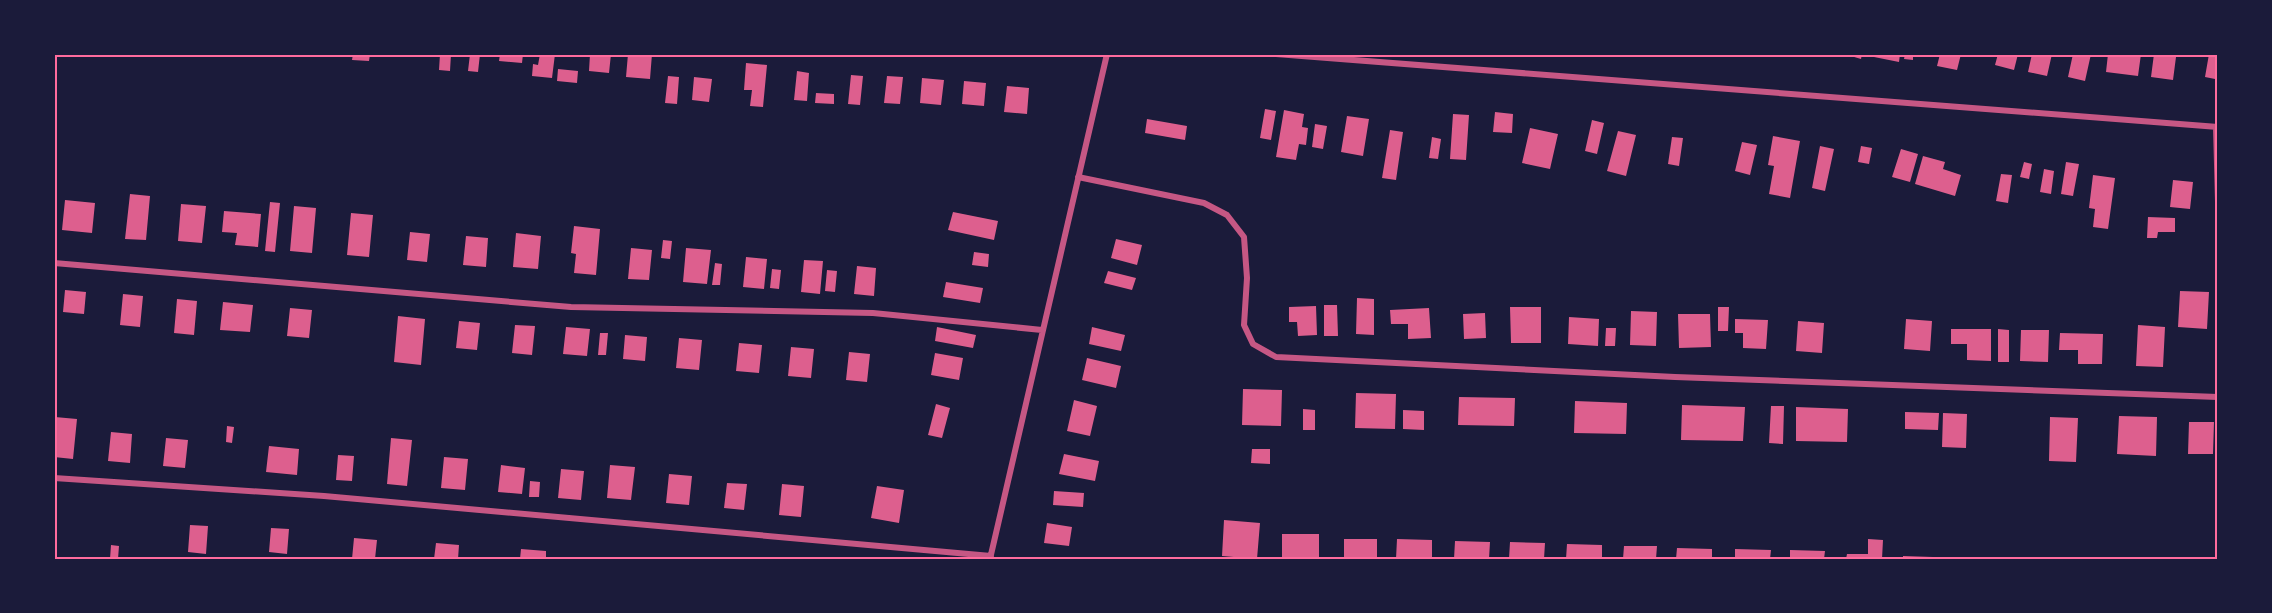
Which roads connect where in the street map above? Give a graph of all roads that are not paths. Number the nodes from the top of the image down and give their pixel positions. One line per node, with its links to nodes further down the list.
1 (1107, 54): 4 (street)
2 (1276, 54): 3 (street)
3 (2217, 127): 5 (street)
4 (1078, 177): 7 (street); 8 (street)
5 (2218, 202)
6 (54, 262): 7 (street)
7 (1042, 330): 10 (street)
8 (2218, 397)
9 (54, 478): 10 (street)
10 (991, 558)

